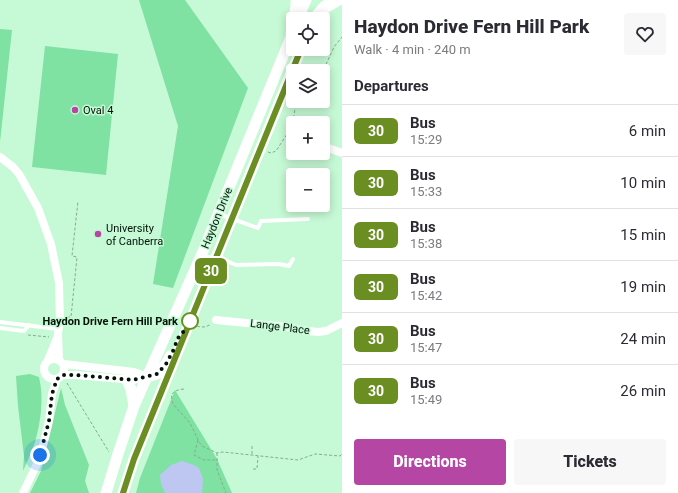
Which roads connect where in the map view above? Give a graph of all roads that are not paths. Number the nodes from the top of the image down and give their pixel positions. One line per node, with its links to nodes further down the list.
1 (297, 0): 5 (main road)
2 (306, 0): 6 (main road)
3 (321, 0): 7 (main road)
4 (337, 0): 8 (main road)
5 (296, 12)
6 (301, 12)
7 (317, 12)
8 (320, 12)
9 (286, 48): 14 (main road, Haydon Drive)
10 (298, 56): 15 (main road, Haydon Drive)
11 (330, 149): 12 (street)
12 (342, 153)
13 (0, 157): 26 (street)
14 (218, 214): 15 (lane); 17 (main road, Haydon Drive)
15 (232, 219): 16 (lane); 18 (main road, Haydon Drive)
16 (308, 219)
17 (201, 256): 18 (lane); 30 (main road, Haydon Drive)
18 (216, 259): 19 (lane); 24 (main road, Haydon Drive)
19 (293, 259)
20 (216, 320): 22 (street, Lange Place)
21 (0, 322): 23 (lane)
22 (342, 323)
23 (29, 325): 25 (lane); 26 (lane)
24 (192, 326): 30 (main road); 32 (main road, Haydon Drive)
25 (0, 328)
26 (58, 333): 27 (street); 28 (street)
27 (48, 360): 28 (street); 29 (street)
28 (61, 361): 29 (street); 30 (street)
29 (58, 377): 31 (street); 34 (street)
30 (147, 378): 31 (street); 32 (main road); 33 (main road, Haydon Drive)
31 (127, 380): 33 (main road)
32 (157, 402): 36 (main road, Haydon Drive)
33 (134, 406): 35 (main road, Haydon Drive)
34 (24, 493)
35 (106, 493)
36 (123, 493)

